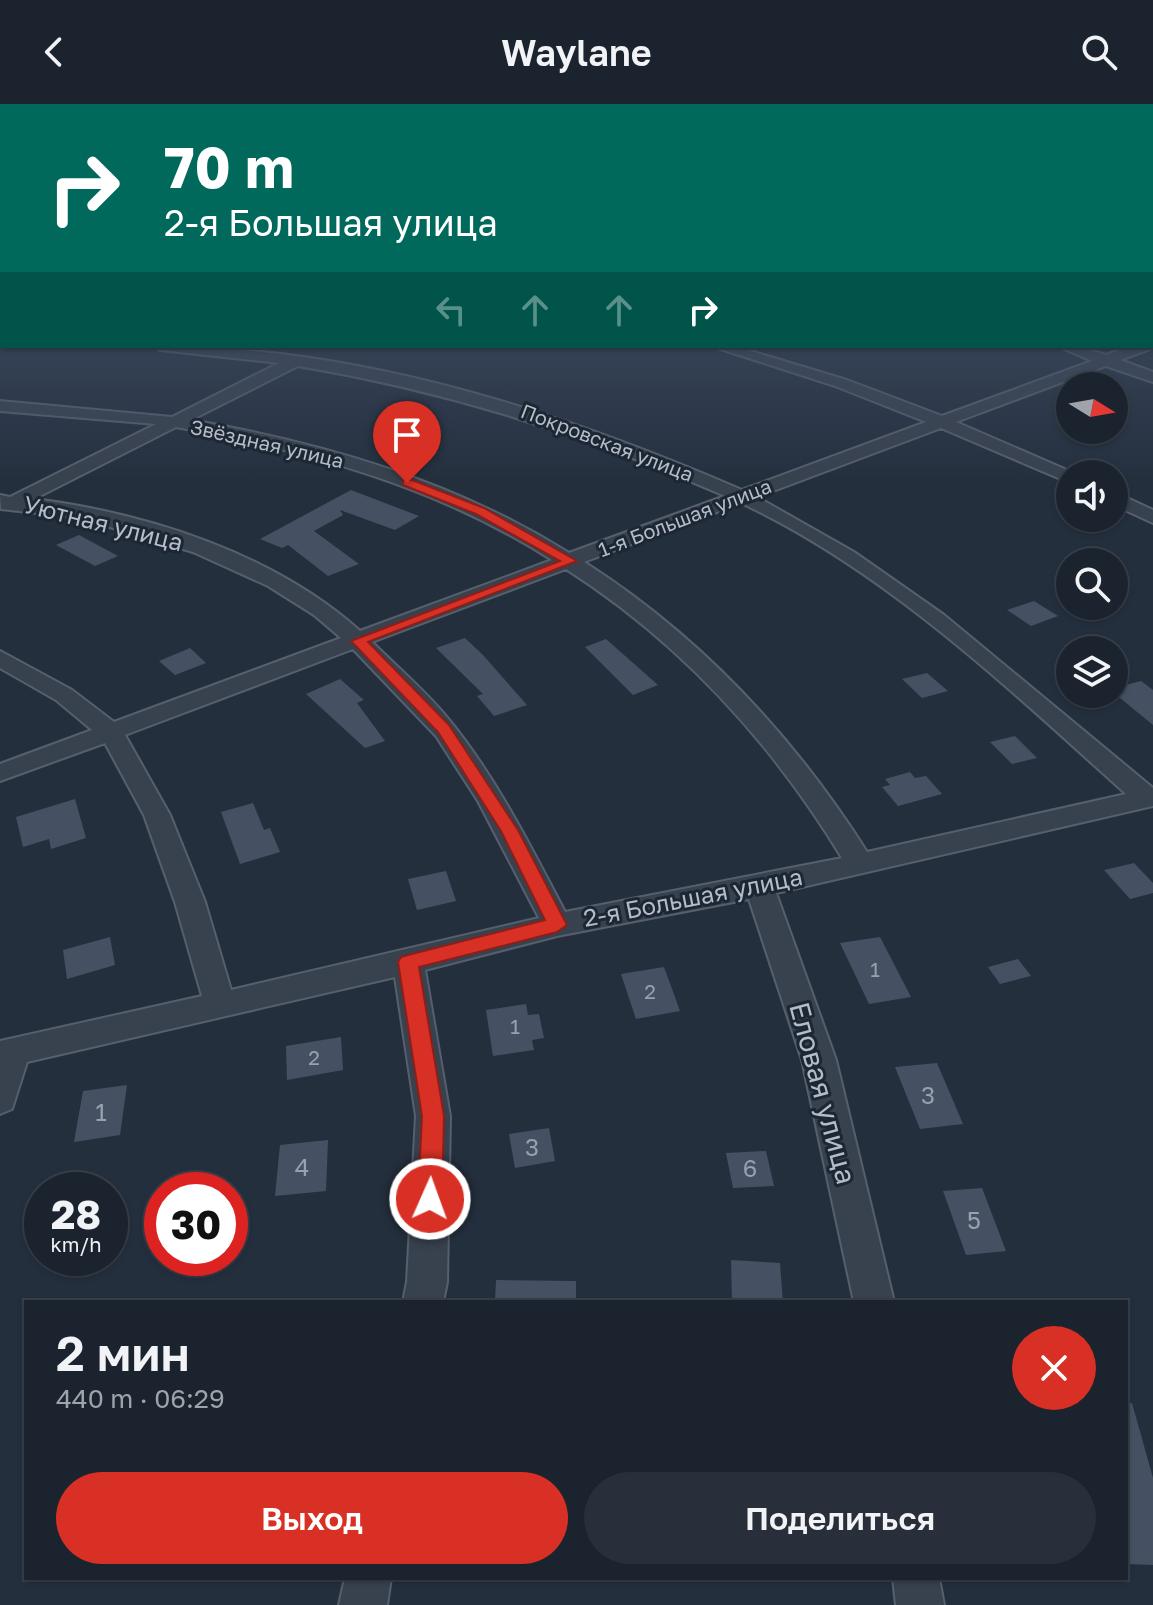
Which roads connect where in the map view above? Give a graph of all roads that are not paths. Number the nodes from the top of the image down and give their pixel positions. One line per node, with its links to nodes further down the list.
1 (178, 348): 6 (street, Покровская улица)
2 (322, 348): 6 (street)
3 (725, 348): 11 (street)
4 (1069, 348): 7 (street)
5 (1140, 348): 7 (street, 1-я Большая улица)
6 (297, 361): 10 (street); 13 (street, Покровская улица)
7 (1105, 361): 8 (street); 11 (street, 1-я Большая улица)
8 (1153, 377)
9 (0, 406): 10 (street, Звёздная улица)
10 (172, 421): 14 (street); 17 (street, Звёздная улица)
11 (942, 422): 12 (street); 13 (street, 1-я Большая улица)
12 (1056, 472)
13 (741, 496): 17 (street, 1-я Большая улица); 22 (street, Покровская улица)
14 (4, 504): 18 (street, Уютная улица)
15 (1128, 505): 16 (street)
16 (1153, 517)
17 (571, 561): 18 (street, 1-я Большая улица); 23 (street, Звёздная улица)
18 (358, 641): 20 (street, 1-я Большая улица); 25 (street, Уютная улица)
19 (0, 658): 20 (street)
20 (111, 732): 21 (street, 1-я Большая улица); 27 (street)
21 (0, 773)
22 (1149, 798): 23 (street, 2-я Большая улица)
23 (860, 864): 24 (street, 2-я Большая улица)
24 (759, 887): 25 (street, 2-я Большая улица); 31 (street, Еловая улица)
25 (557, 925): 26 (street, 2-я Большая улица)
26 (408, 962): 27 (street, 2-я Большая улица); 30 (street)
27 (220, 1005): 28 (street, 2-я Большая улица)
28 (6, 1053): 29 (street)
29 (0, 1099)
30 (423, 1300)
31 (874, 1300)
32 (368, 1580): 34 (street)
33 (916, 1580): 35 (street)
34 (363, 1605)
35 (920, 1605)

